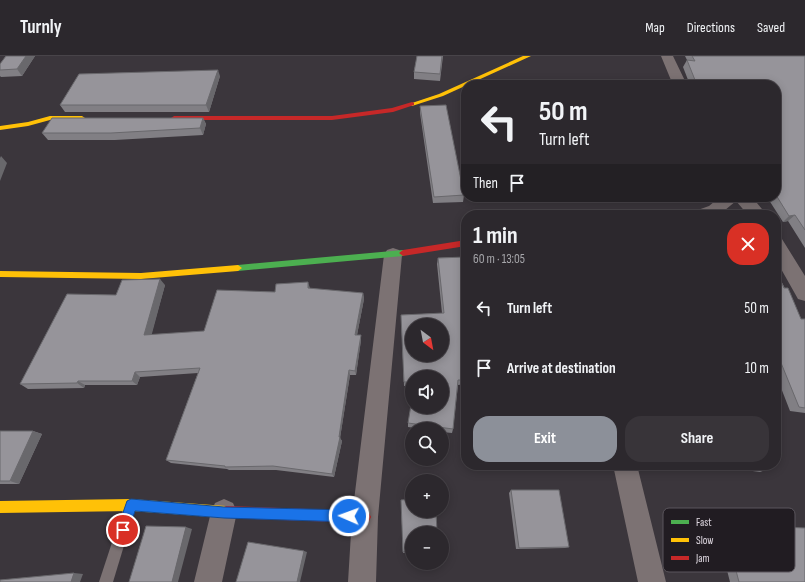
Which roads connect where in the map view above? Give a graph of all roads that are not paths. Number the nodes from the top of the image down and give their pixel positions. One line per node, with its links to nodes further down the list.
1 (528, 56): 3 (street)
2 (667, 56): 4 (street)
3 (474, 80)
4 (678, 80)
5 (461, 86): 7 (street)
6 (89, 118): 8 (street)
7 (168, 118)
8 (0, 128)
9 (725, 202): 11 (street)
10 (746, 202): 12 (street)
11 (715, 210)
12 (754, 210)
13 (461, 244): 15 (street)
14 (781, 252): 17 (street)
15 (393, 255): 16 (street); 22 (street)
16 (0, 274)
17 (805, 293)
18 (627, 470): 26 (street)
19 (131, 505): 20 (street); 21 (street); 23 (lane)
20 (0, 507)
21 (224, 512): 22 (street); 24 (street)
22 (365, 517): 25 (street)
23 (106, 582)
24 (208, 582)
25 (362, 582)
26 (652, 582)

